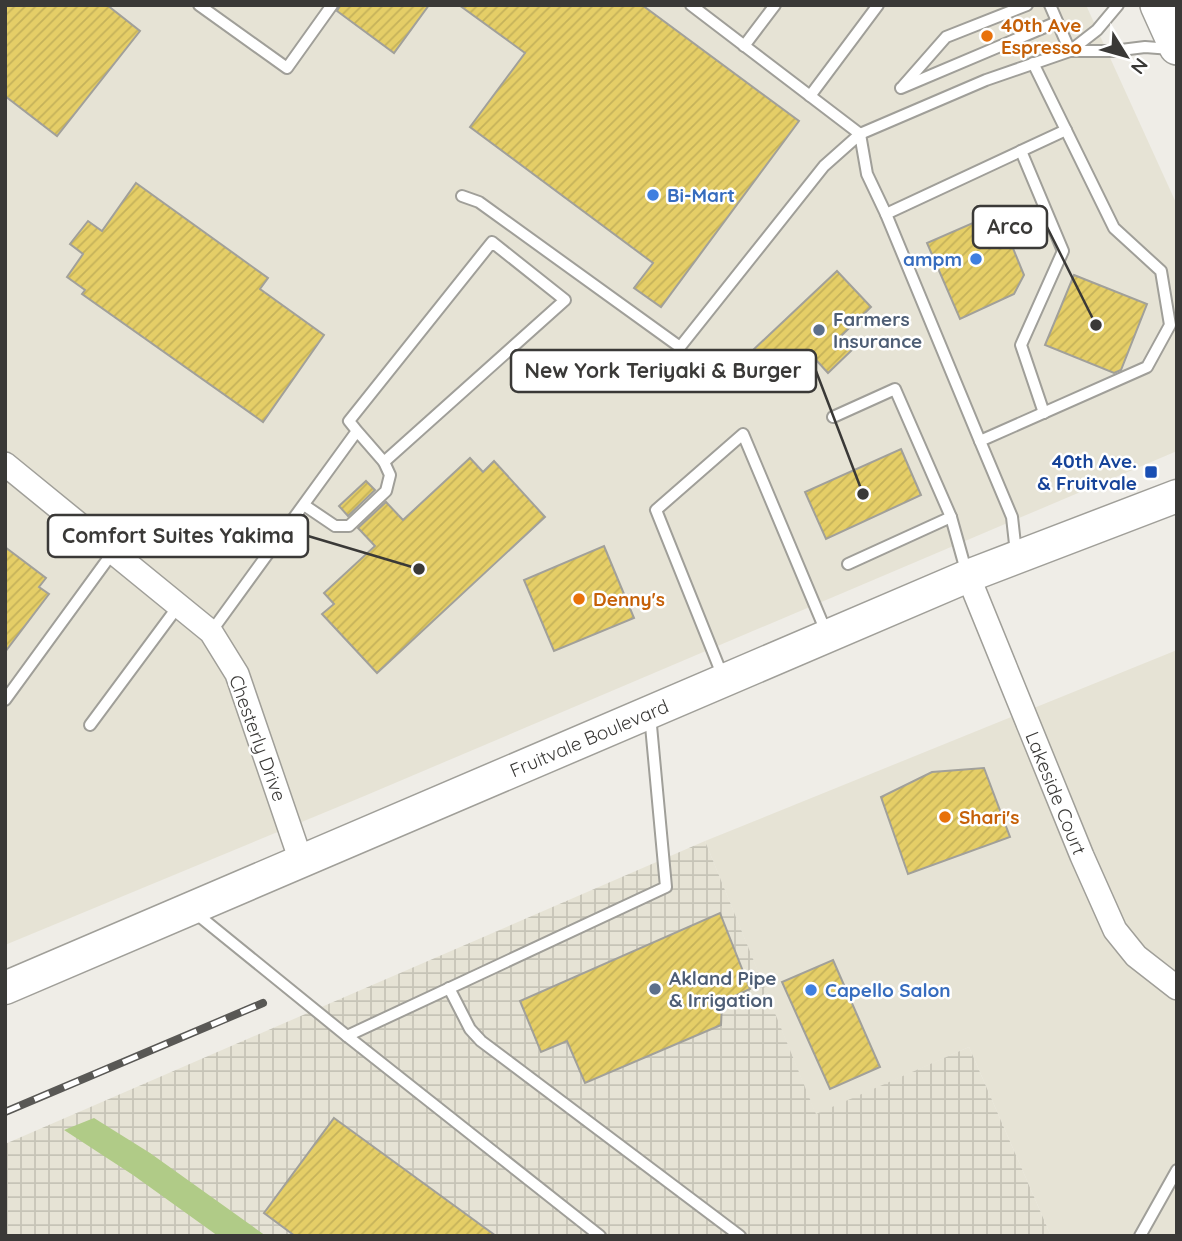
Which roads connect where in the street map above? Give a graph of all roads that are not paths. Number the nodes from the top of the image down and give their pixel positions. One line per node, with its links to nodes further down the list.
1 (199, 5): 2 (lane)
2 (332, 5)
3 (691, 5): 11 (lane)
4 (775, 5): 11 (lane)
5 (878, 5): 15 (lane)
6 (1027, 5): 10 (lane)
7 (1050, 5): 10 (lane)
8 (1118, 5): 13 (lane)
9 (1158, 5): 12 (main road)
10 (1057, 22): 13 (lane)
11 (744, 46): 15 (lane)
12 (1177, 48): 13 (lane)
13 (1070, 51): 14 (lane)
14 (1033, 63): 16 (lane); 17 (lane)
15 (810, 96): 17 (lane)
16 (1066, 130): 18 (lane); 21 (lane)
17 (860, 134): 19 (lane); 20 (lane)
18 (1021, 151): 20 (lane); 21 (lane)
19 (462, 196)
20 (886, 214): 24 (lane)
21 (1044, 413): 24 (lane)
22 (833, 417): 29 (lane)
23 (357, 431): 25 (lane); 25 (lane); 28 (lane)
24 (980, 441): 31 (lane)
25 (384, 462): 28 (lane)
26 (5, 464): 30 (street, Chesterly Drive)
27 (1177, 496): 31 (main road, Fruitvale Boulevard)
28 (304, 505): 35 (lane)
29 (951, 517): 32 (lane); 33 (lane)
30 (113, 552): 34 (street, Chesterly Drive); 38 (lane)
31 (1016, 558): 33 (main road, Fruitvale Boulevard)
32 (848, 564)
33 (968, 576): 36 (main road, Fruitvale Boulevard); 45 (street, Lakeside Court)
34 (179, 605): 35 (street, Chesterly Drive); 40 (lane)
35 (211, 632): 41 (street, Chesterly Drive)
36 (828, 636): 37 (main road, Fruitvale Boulevard); 37 (lane)
37 (724, 681): 39 (main road, Fruitvale Boulevard)
38 (5, 700)
39 (650, 712): 41 (main road, Fruitvale Boulevard); 44 (lane)
40 (90, 725)
41 (301, 861): 42 (main road, Fruitvale Boulevard)
42 (190, 909): 43 (main road, Fruitvale Boulevard); 46 (lane)
43 (5, 988)
44 (449, 988): 46 (lane); 49 (lane)
45 (1177, 988)
46 (347, 1035): 48 (lane)
47 (1177, 1170): 50 (lane)
48 (600, 1236)
49 (740, 1236)
50 (1140, 1236)

